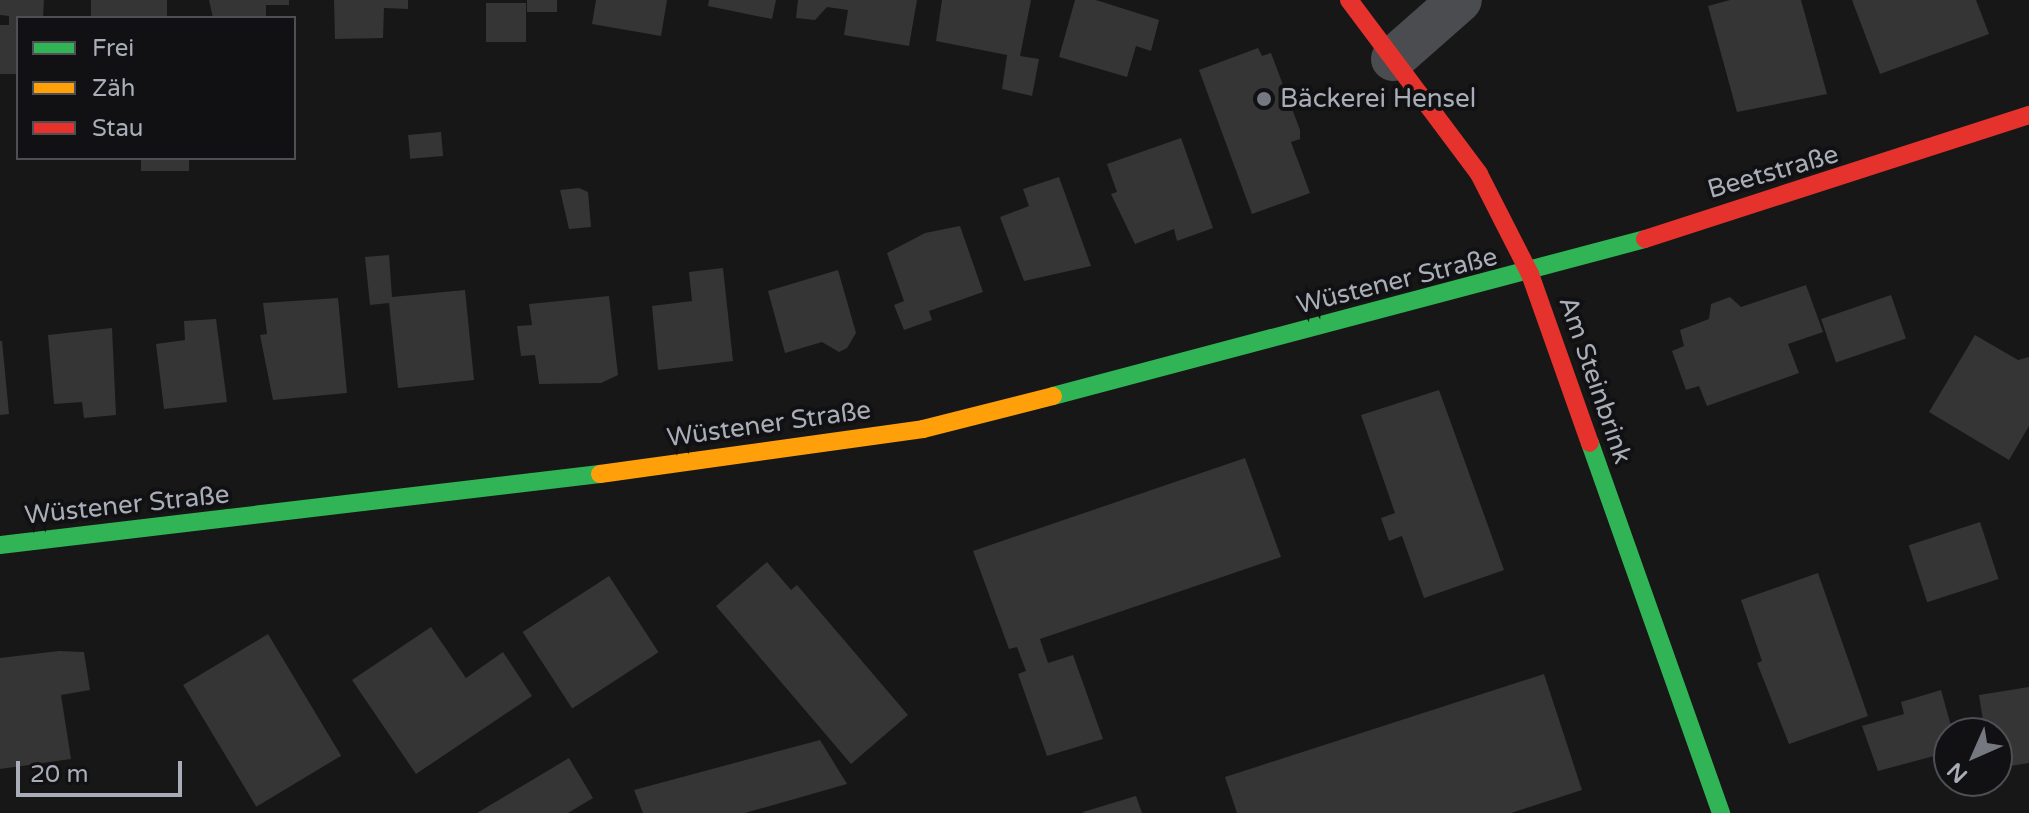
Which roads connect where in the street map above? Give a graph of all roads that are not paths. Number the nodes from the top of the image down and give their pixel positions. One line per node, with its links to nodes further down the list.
1 (1349, 0): 3 (main road, Am Steinbrink)
2 (1460, 0): 3 (street)
3 (1393, 59): 5 (main road, Am Steinbrink)
4 (2029, 115): 5 (main road, Beetstraße)
5 (1530, 274): 6 (main road, Wüstener Straße); 7 (main road, Am Steinbrink)
6 (0, 545)
7 (1721, 813)

